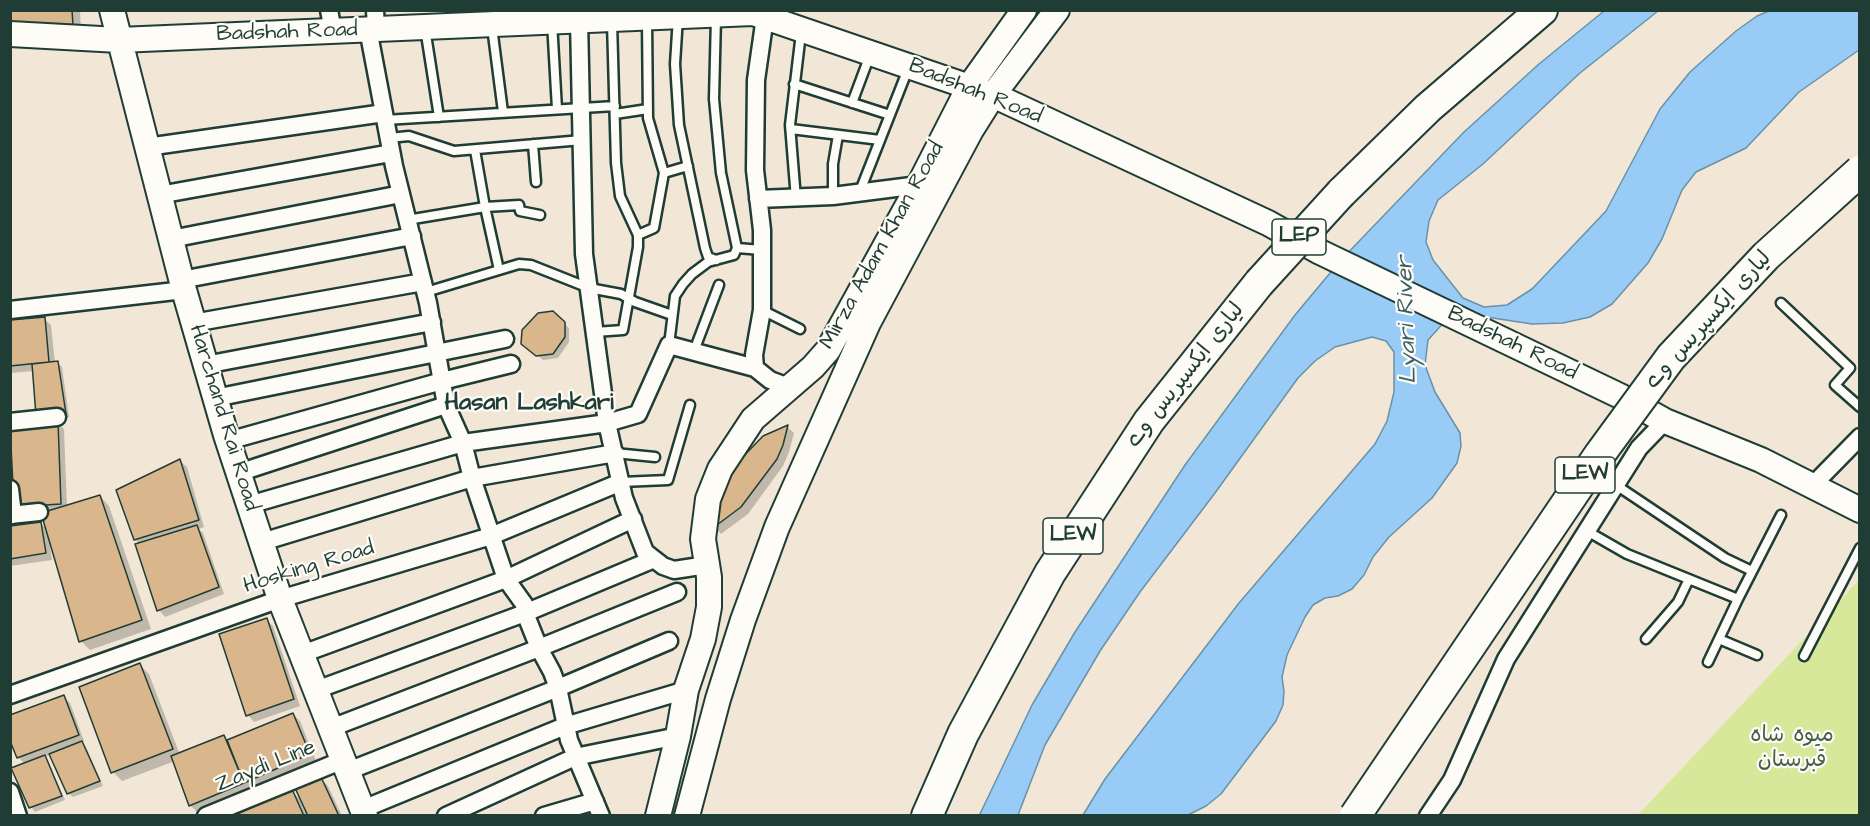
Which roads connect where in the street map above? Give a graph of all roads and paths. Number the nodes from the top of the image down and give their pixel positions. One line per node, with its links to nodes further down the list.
1 (112, 10): 17 (main road, Harchand Rai Road)
2 (1024, 10): 21 (main road, Mirza Adam Khan Road)
3 (1057, 10): 22 (main road, Mirza Adam Khan Road)
4 (1542, 10): 60 (highway, لیاری ایکسپریس وے / LEP, bridge)
5 (741, 13): 6 (main road, Badshah Road); 15 (main road, Badshah Road); 49 (street); 56 (lane)
6 (678, 16): 7 (main road, Badshah Road); 40 (lane)
7 (647, 17): 9 (main road, Badshah Road); 25 (lane)
8 (542, 18): 10 (main road, Badshah Road); 13 (main road, Badshah Road); 26 (lane)
9 (612, 19): 10 (main road, Badshah Road); 27 (lane)
10 (579, 20): 24 (street)
11 (331, 21): 12 (main road, Badshah Road); 17 (main road, Badshah Road)
12 (373, 23): 14 (main road, Badshah Road); 30 (street)
13 (492, 24): 14 (main road, Badshah Road); 28 (lane)
14 (425, 27): 31 (lane)
15 (801, 29): 18 (main road, Badshah Road); 20 (lane)
16 (10, 34): 17 (main road, Badshah Road)
17 (119, 40): 38 (main road, Harchand Rai Road)
18 (871, 52): 19 (main road, Badshah Road); 23 (lane)
19 (910, 66): 21 (main road, Badshah Road); 29 (lane)
20 (794, 84): 23 (lane); 32 (lane)
21 (969, 87): 22 (main road, Badshah Road); 44 (main road, Mirza Adam Khan Road)
22 (993, 95): 88 (main road, Badshah Road); 146 (main road, Mirza Adam Khan Road)
23 (852, 103): 29 (lane)
24 (581, 107): 26 (lane); 27 (lane); 34 (street)
25 (648, 108): 27 (lane); 42 (lane)
26 (557, 109): 28 (lane)
27 (615, 110): 54 (lane)
28 (503, 112): 31 (lane)
29 (890, 115): 35 (lane)
30 (384, 117): 31 (lane); 37 (street); 38 (street)
31 (439, 117)
32 (791, 129): 33 (lane); 50 (lane)
33 (838, 135): 35 (lane); 48 (lane)
34 (582, 140): 36 (lane); 64 (street)
35 (880, 140): 45 (lane)
36 (533, 144): 39 (lane); 43 (lane)
37 (390, 146): 39 (lane); 46 (street); 47 (street)
38 (147, 147): 47 (main road, Harchand Rai Road)
39 (475, 150): 51 (lane)
40 (688, 166): 42 (lane); 58 (lane)
41 (1860, 171): 148 (highway, لیاری ایکسپریس وے / LEW, bridge)
42 (664, 173): 54 (lane)
43 (536, 182)
44 (919, 185): 45 (street); 82 (main road, Mirza Adam Khan Road)
45 (861, 191): 48 (street)
46 (401, 194): 53 (street); 55 (street)
47 (159, 195): 55 (main road, Harchand Rai Road)
48 (832, 196): 50 (street)
49 (758, 199): 50 (street); 57 (street)
50 (796, 199)
51 (486, 207): 52 (lane); 53 (lane); 59 (lane)
52 (540, 215)
53 (410, 228): 61 (street); 63 (street)
54 (638, 235): 65 (lane)
55 (171, 239): 61 (main road, Harchand Rai Road)
56 (737, 248): 57 (lane); 58 (lane)
57 (762, 250): 68 (street)
58 (716, 260): 69 (lane)
59 (499, 270): 63 (lane); 64 (lane)
60 (1259, 283): 147 (highway, لیاری ایکسپریس وے / LEW)
61 (183, 285): 67 (street); 71 (main road, Harchand Rai Road)
62 (719, 285): 76 (lane)
63 (424, 287): 70 (street); 71 (street)
64 (589, 288): 65 (lane); 73 (street)
65 (629, 298): 69 (lane); 73 (lane)
66 (1781, 303): 86 (lane)
67 (10, 310)
68 (762, 310): 72 (lane); 80 (street)
69 (672, 315): 75 (lane)
70 (432, 322): 77 (street); 79 (street)
71 (193, 323): 79 (main road, Harchand Rai Road)
72 (800, 329)
73 (595, 332): 90 (street)
74 (505, 339): 77 (street)
75 (669, 345): 76 (street); 90 (street)
76 (694, 351): 80 (street)
77 (437, 353): 81 (street); 83 (street)
78 (511, 364): 81 (street)
79 (206, 365): 83 (main road, Harchand Rai Road)
80 (755, 368): 82 (street)
81 (442, 381): 84 (street); 92 (street)
82 (789, 387): 113 (main road, Mirza Adam Khan Road)
83 (215, 398): 92 (main road, Harchand Rai Road)
84 (446, 405): 93 (street); 96 (street)
85 (690, 405): 98 (lane)
86 (1860, 407)
87 (57, 417): 89 (street)
88 (1665, 421): 99 (street); 100 (main road, Badshah Road)
89 (10, 422)
90 (608, 423): 93 (street); 94 (street)
91 (1860, 437): 100 (street)
92 (228, 441): 96 (main road, Harchand Rai Road)
93 (463, 443): 97 (street); 102 (street)
94 (615, 453): 95 (lane); 97 (street); 98 (street)
95 (656, 457)
96 (238, 472): 102 (main road, Harchand Rai Road)
97 (472, 478): 109 (street); 110 (street)
98 (621, 482): 107 (street); 109 (street, Hosking Road)
99 (1616, 485): 108 (street); 114 (lane)
100 (1812, 486): 103 (main road, Badshah Road)
101 (10, 489): 105 (street)
102 (249, 505): 110 (main road, Harchand Rai Road)
103 (1860, 510)
104 (39, 512): 105 (street)
105 (12, 515)
106 (1781, 515): 114 (lane)
107 (633, 519): 112 (street); 115 (street)
108 (1587, 531): 116 (lane); 149 (street)
109 (491, 536): 115 (street); 118 (street, Hosking Road)
110 (262, 542): 118 (main road, Harchand Rai Road)
111 (1860, 548): 127 (lane)
112 (654, 559): 113 (street); 120 (street)
113 (707, 565): 131 (main road, Mirza Adam Khan Road)
114 (1752, 571): 119 (lane)
115 (506, 579): 120 (street); 125 (street)
116 (1689, 579): 119 (lane); 121 (lane)
117 (677, 592): 124 (street)
118 (280, 599): 125 (main road, Harchand Rai Road); 132 (street, Hosking Road)
119 (1738, 599): 122 (lane)
120 (525, 613): 124 (street); 130 (street)
121 (1646, 639)
122 (1719, 639): 126 (lane); 128 (lane)
123 (669, 641): 129 (street, Zaydi Line)
124 (539, 648): 129 (street); 134 (street)
125 (302, 654): 130 (main road, Harchand Rai Road)
126 (1757, 655)
127 (1804, 656)
128 (1708, 663)
129 (558, 688): 133 (street); 137 (street, Zaydi Line)
130 (316, 690): 134 (main road, Harchand Rai Road)
131 (686, 690): 133 (street); 135 (main road, Mirza Adam Khan Road)
132 (10, 695)
133 (565, 726): 136 (street); 140 (street)
134 (331, 728): 137 (main road, Harchand Rai Road)
135 (678, 736): 136 (street); 145 (main road, Mirza Adam Khan Road)
136 (575, 757): 139 (street); 143 (street)
137 (346, 765): 140 (main road, Harchand Rai Road); 142 (street, Zaydi Line)
138 (10, 792): 141 (street)
139 (598, 808): 144 (street)
140 (364, 812)
141 (18, 816)
142 (206, 816)
143 (446, 816)
144 (543, 816)
145 (658, 816)
146 (687, 816)
147 (927, 816)
148 (1355, 816)
149 (1428, 816)

